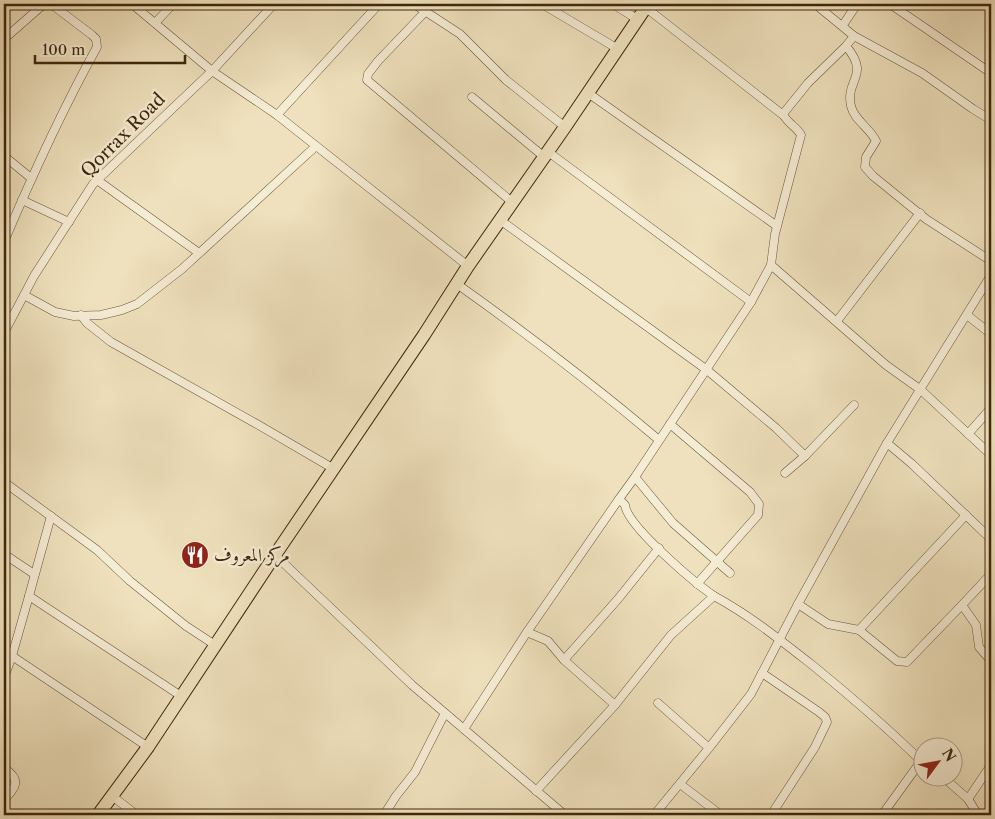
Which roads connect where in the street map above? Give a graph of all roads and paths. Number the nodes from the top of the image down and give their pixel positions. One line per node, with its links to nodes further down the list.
1 (44, 4): 19 (street)
2 (51, 4): 33 (street)
3 (132, 4): 16 (street)
4 (173, 4): 16 (street)
5 (274, 4): 22 (street, Qorrax Road)
6 (379, 4): 26 (street)
7 (414, 4): 14 (street)
8 (542, 4): 21 (street)
9 (612, 4): 15 (street)
10 (815, 4): 17 (street)
11 (857, 4): 17 (street)
12 (890, 4): 23 (street)
13 (646, 6): 15 (main road); 27 (street)
14 (426, 12): 29 (street); 36 (street)
15 (637, 20): 21 (main road)
16 (155, 23): 22 (street)
17 (844, 25): 18 (street)
18 (854, 36): 20 (street); 28 (street)
19 (4, 39)
20 (846, 46): 27 (street); 37 (street)
21 (618, 49): 24 (main road)
22 (212, 70): 26 (street); 34 (street, Qorrax Road)
23 (991, 73)
24 (588, 93): 29 (main road); 40 (street)
25 (472, 97): 31 (street)
26 (277, 115): 30 (street)
27 (783, 115): 40 (street)
28 (991, 120)
29 (565, 127): 31 (main road)
30 (316, 146): 42 (street); 45 (street)
31 (545, 154): 36 (main road); 49 (street)
32 (4, 156): 33 (street)
33 (31, 178): 35 (street)
34 (97, 180): 39 (street, Qorrax Road); 42 (street)
35 (22, 200): 39 (street); 41 (street)
36 (512, 202): 38 (main road)
37 (920, 213): 43 (street); 52 (street)
38 (500, 220): 45 (main road); 55 (street)
39 (69, 222): 48 (street, Qorrax Road)
40 (777, 226): 44 (street)
41 (5, 237)
42 (199, 253): 50 (street)
43 (991, 261)
44 (771, 265): 49 (street); 52 (street)
45 (468, 266): 47 (main road)
46 (991, 275): 51 (street)
47 (457, 284): 61 (street); 65 (main road)
48 (24, 295): 50 (street); 53 (street, Qorrax Road)
49 (751, 302): 55 (street)
50 (81, 315): 65 (street)
51 (967, 315): 54 (street); 56 (street)
52 (837, 321): 56 (street)
53 (4, 332)
54 (991, 334)
55 (707, 370): 59 (street); 64 (street)
56 (921, 390): 60 (street); 62 (street)
57 (854, 405): 64 (street)
58 (991, 408): 60 (street)
59 (670, 424): 61 (street); 76 (street)
60 (968, 434): 63 (street)
61 (659, 440): 67 (street)
62 (887, 443): 70 (street); 83 (street)
63 (991, 455)
64 (805, 456): 66 (street)
65 (334, 469): 75 (main road)
66 (785, 473)
67 (636, 477): 69 (street); 76 (street)
68 (4, 482): 71 (street)
69 (619, 498): 73 (street); 86 (street)
70 (966, 515): 72 (street); 85 (street)
71 (51, 516): 78 (street); 88 (street)
72 (991, 540)
73 (659, 548): 80 (street); 91 (street)
74 (4, 554): 78 (street)
75 (274, 555): 88 (main road); 98 (street)
76 (717, 560): 77 (street); 80 (street)
77 (730, 573)
78 (34, 574): 81 (street)
79 (991, 574): 84 (street)
80 (696, 584): 82 (street)
81 (29, 596): 90 (street); 95 (street)
82 (714, 596): 87 (street); 97 (street)
83 (798, 604): 85 (street); 87 (street)
84 (962, 605): 85 (street); 92 (street)
85 (858, 630)
86 (527, 632): 91 (street); 99 (street)
87 (780, 639): 93 (street); 102 (street)
88 (215, 645): 95 (main road)
89 (4, 650): 90 (street)
90 (12, 656): 94 (street); 100 (street)
91 (564, 660): 97 (street)
92 (991, 661)
93 (762, 673): 101 (street); 118 (street)
94 (4, 678)
95 (181, 696): 100 (main road)
96 (658, 703): 101 (street)
97 (615, 705): 108 (street)
98 (445, 713): 99 (street); 115 (street)
99 (464, 729): 108 (street)
100 (148, 748): 109 (main road)
101 (709, 748): 106 (street)
102 (912, 751)
103 (991, 765): 110 (street)
104 (4, 768): 111 (street)
105 (912, 774): 119 (street)
106 (680, 784): 112 (street); 117 (street)
107 (954, 786): 110 (street)
108 (536, 792): 116 (street)
109 (112, 796): 113 (main road); 114 (street)
110 (968, 798): 120 (street)
111 (4, 800)
112 (658, 814)
113 (98, 815)
114 (137, 815)
115 (384, 815)
116 (565, 815)
117 (721, 815)
118 (770, 815)
119 (882, 815)
120 (978, 815)

